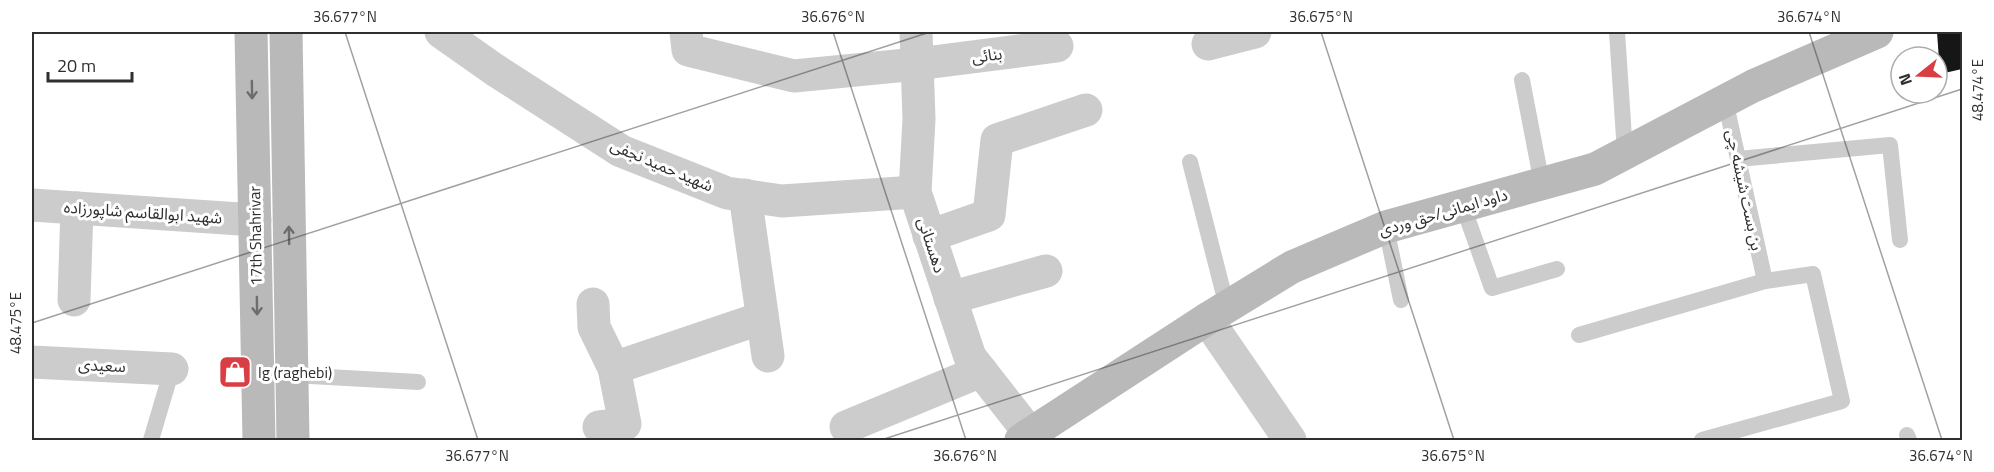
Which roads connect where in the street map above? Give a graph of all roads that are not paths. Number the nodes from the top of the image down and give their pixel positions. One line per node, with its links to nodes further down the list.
1 (251, 32): 24 (street, 17th Shahrivar, one-way to 24)
2 (286, 32): 43 (street, one-way to 2)
3 (441, 32): 20 (street, شهید حمید نجفی)
4 (686, 32): 11 (street, بنائی)
5 (916, 32): 11 (street, دهستانی)
6 (1255, 32): 9 (street)
7 (1617, 32): 15 (lane)
8 (1877, 32): 13 (street, داود ایمانی/حق وردی)
9 (1208, 44)
10 (1057, 46): 11 (street, بنائی)
11 (917, 64): 19 (street, دهستانی)
12 (1522, 80): 18 (lane)
13 (1725, 100): 15 (street, داود ایمانی/حق وردی); 16 (lane, بن بست شیشه چی)
14 (1086, 110): 26 (street)
15 (1625, 153): 18 (street, داود ایمانی/حق وردی)
16 (1738, 159): 27 (lane); 30 (lane, بن بست شیشه چی)
17 (1190, 162): 35 (lane)
18 (1542, 184): 22 (street, داود ایمانی/حق وردی)
19 (915, 192): 20 (street, شهید حمید نجفی); 26 (street, دهستانی)
20 (745, 195): 36 (street)
21 (32, 205): 23 (street, شهید ابوالقاسم شاپورزاده)
22 (1463, 206): 25 (street, داود ایمانی/حق وردی); 28 (lane)
23 (77, 208): 24 (street, شهید ابوالقاسم شاپورزاده); 32 (street)
24 (255, 220): 49 (street, 17th Shahrivar, one-way to 49)
25 (1386, 227): 33 (lane); 35 (street, داود ایمانی/حق وردی)
26 (929, 236): 31 (street, دهستانی)
27 (1900, 240)
28 (1557, 269)
29 (1046, 271): 31 (street)
30 (1765, 281): 37 (lane); 52 (lane)
31 (950, 298): 42 (street, دهستانی)
32 (74, 300)
33 (1401, 300)
34 (593, 304): 40 (street)
35 (1217, 313): 47 (street, داود ایمانی/حق وردی); 51 (street)
36 (762, 318): 38 (street); 40 (street)
37 (1579, 335)
38 (768, 356)
39 (32, 362): 41 (street, سعیدی)
40 (614, 368): 45 (street)
41 (172, 369): 48 (lane)
42 (981, 371): 46 (street); 47 (street, دهستانی)
43 (292, 375): 44 (lane); 50 (street)
44 (418, 382)
45 (599, 427)
46 (846, 427)
47 (1029, 438)
48 (152, 441)
49 (258, 441)
50 (293, 441)
51 (1290, 441)
52 (1702, 441)

